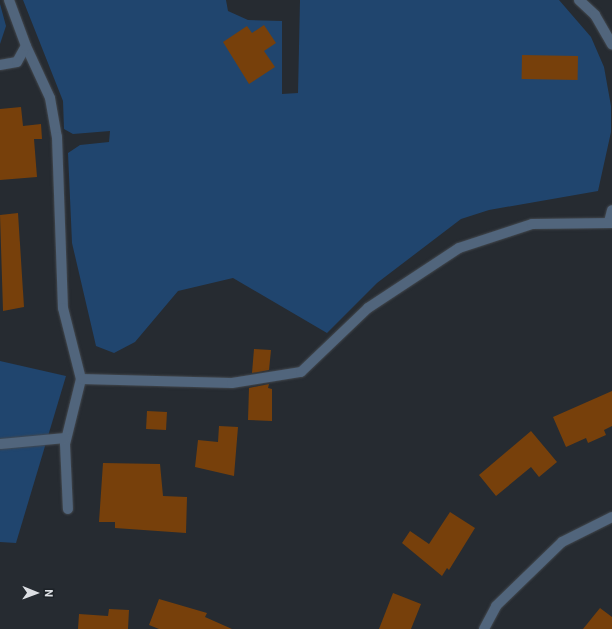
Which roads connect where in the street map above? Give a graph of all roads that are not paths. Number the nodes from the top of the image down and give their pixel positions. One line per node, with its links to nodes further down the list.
1 (9, 0): 4 (street)
2 (579, 0): 3 (street)
3 (612, 44)
4 (26, 46): 5 (street); 8 (street)
5 (0, 65)
6 (612, 210): 7 (street)
7 (610, 222): 8 (street)
8 (81, 379): 9 (street)
9 (66, 438): 10 (street); 11 (street)
10 (0, 444)
11 (68, 509)
12 (612, 517): 13 (street)
13 (484, 629)

